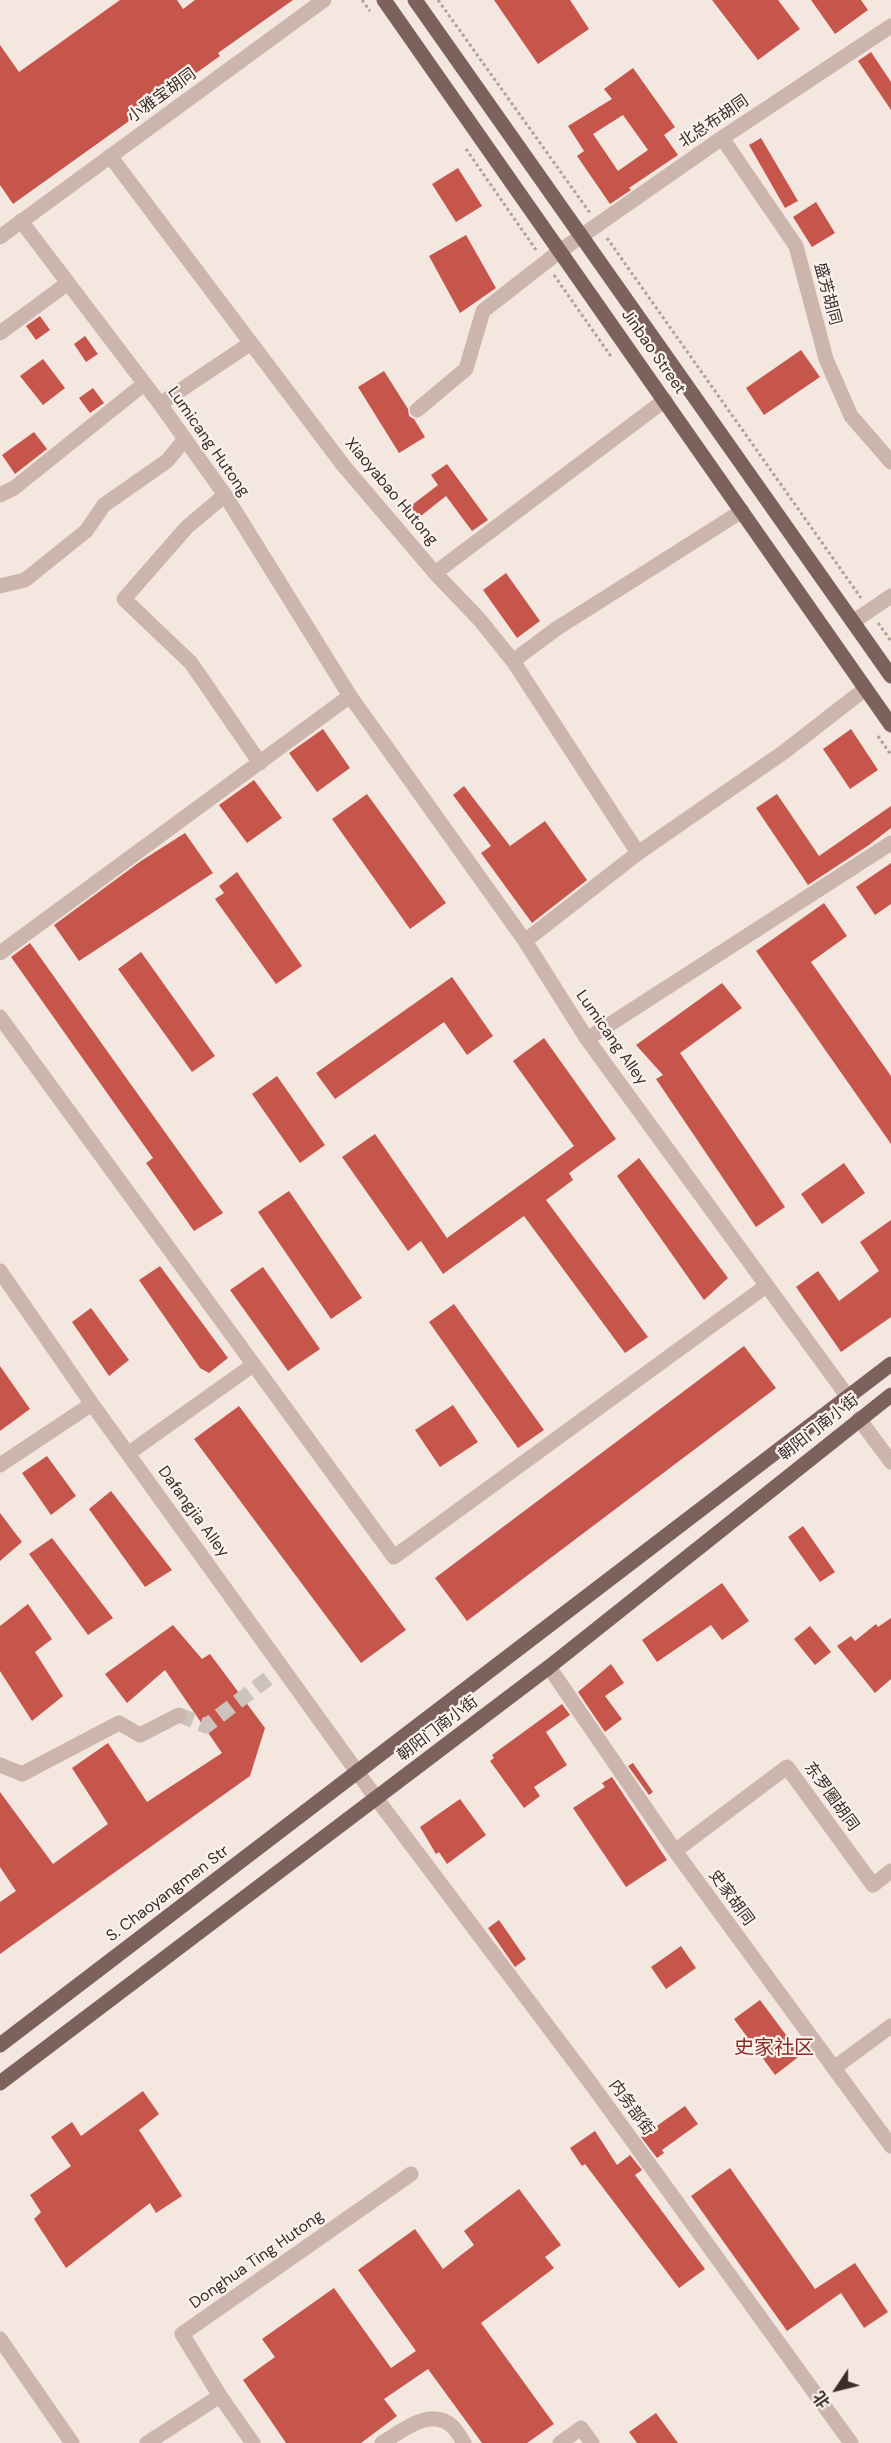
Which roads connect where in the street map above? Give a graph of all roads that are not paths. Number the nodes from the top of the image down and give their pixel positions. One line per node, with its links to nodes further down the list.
1 (324, 0): 6 (street, 小雅宝胡同)
2 (384, 0): 10 (main road, Jinbao Street)
3 (415, 0): 9 (main road, Jinbao Street)
4 (891, 26): 5 (street, 北总布胡同)
5 (722, 138): 9 (street, 北总布胡同); 19 (street, 盛芳胡同)
6 (110, 156): 7 (street, 小雅宝胡同); 13 (street, Xiaoyabao Hutong)
7 (21, 221): 8 (street, 小雅宝胡同); 11 (street, Lumicang Hutong)
8 (0, 237)
9 (581, 237): 10 (street, 北总布胡同); 26 (main road, Jinbao Street)
10 (560, 251): 15 (main road, Jinbao Street); 17 (street, 北总布胡同)
11 (68, 283): 12 (street); 14 (street, Lumicang Hutong)
12 (0, 333)
13 (251, 343): 16 (street); 23 (street, Xiaoyabao Hutong)
14 (144, 384): 16 (street, Lumicang Hutong); 20 (street)
15 (665, 400): 22 (main road, Jinbao Street); 23 (street)
16 (160, 404): 18 (street, Lumicang Hutong)
17 (417, 410)
18 (185, 439): 21 (street, Lumicang Hutong); 24 (street)
19 (891, 462)
20 (0, 495)
21 (225, 495): 30 (street, Lumicang Hutong); 32 (street)
22 (742, 511): 27 (street); 29 (main road, Jinbao Street)
23 (435, 573): 27 (street, Xiaoyabao Hutong)
24 (0, 586)
25 (891, 596): 26 (street)
26 (853, 622): 28 (main road, Jinbao Street)
27 (513, 661): 34 (street, Xiaoyabao Hutong)
28 (891, 676)
29 (865, 689): 31 (main road, Jinbao Street); 34 (street)
30 (350, 696): 32 (street); 35 (street, Lumicang Alley)
31 (891, 725)
32 (260, 763): 36 (street)
33 (891, 843): 38 (street)
34 (638, 853): 35 (street)
35 (525, 942): 38 (street, Lumicang Alley)
36 (0, 953)
37 (0, 1017): 42 (street)
38 (587, 1039): 40 (street, Lumicang Alley)
39 (0, 1271): 45 (street, Dafangjia Alley)
40 (766, 1286): 42 (street); 44 (street, Lumicang Alley)
41 (891, 1364): 44 (main road, 朝阳门南小街)
42 (253, 1365): 47 (street)
43 (891, 1395): 46 (main road, 朝阳门南小街)
44 (848, 1397): 55 (main road, 朝阳门南小街)
45 (92, 1404): 47 (street, Dafangjia Alley); 49 (street)
46 (859, 1419): 48 (street); 50 (main road, 朝阳门南小街)
47 (129, 1453): 51 (street, Dafangjia Alley)
48 (891, 1462)
49 (0, 1465)
50 (549, 1667): 56 (main road, 朝阳门南小街); 57 (street, 史家胡同)
51 (284, 1669): 52 (street); 55 (street, Dafangjia Alley)
52 (270, 1677)
53 (179, 1715): 54 (street)
54 (0, 1765)
55 (359, 1772): 56 (street, 内务部街); 60 (main road, S. Chaoyangmen Str)
56 (376, 1798): 62 (main road, 朝阳门南小街); 74 (street, 内务部街)
57 (675, 1851): 58 (street, 东罗圈胡同); 61 (street, 史家胡同)
58 (891, 1871)
59 (891, 2026): 61 (street)
60 (0, 2045)
61 (834, 2068): 63 (street, 史家胡同)
62 (0, 2083)
63 (891, 2145)
64 (411, 2174): 66 (street, Donghua Ting Hutong)
65 (0, 2339): 67 (street)
66 (220, 2396): 68 (street); 69 (street)
67 (72, 2443)
68 (147, 2443)
69 (254, 2443)
70 (382, 2443): 71 (street)
71 (464, 2443)
72 (560, 2443): 73 (street)
73 (592, 2443)
74 (851, 2443)

